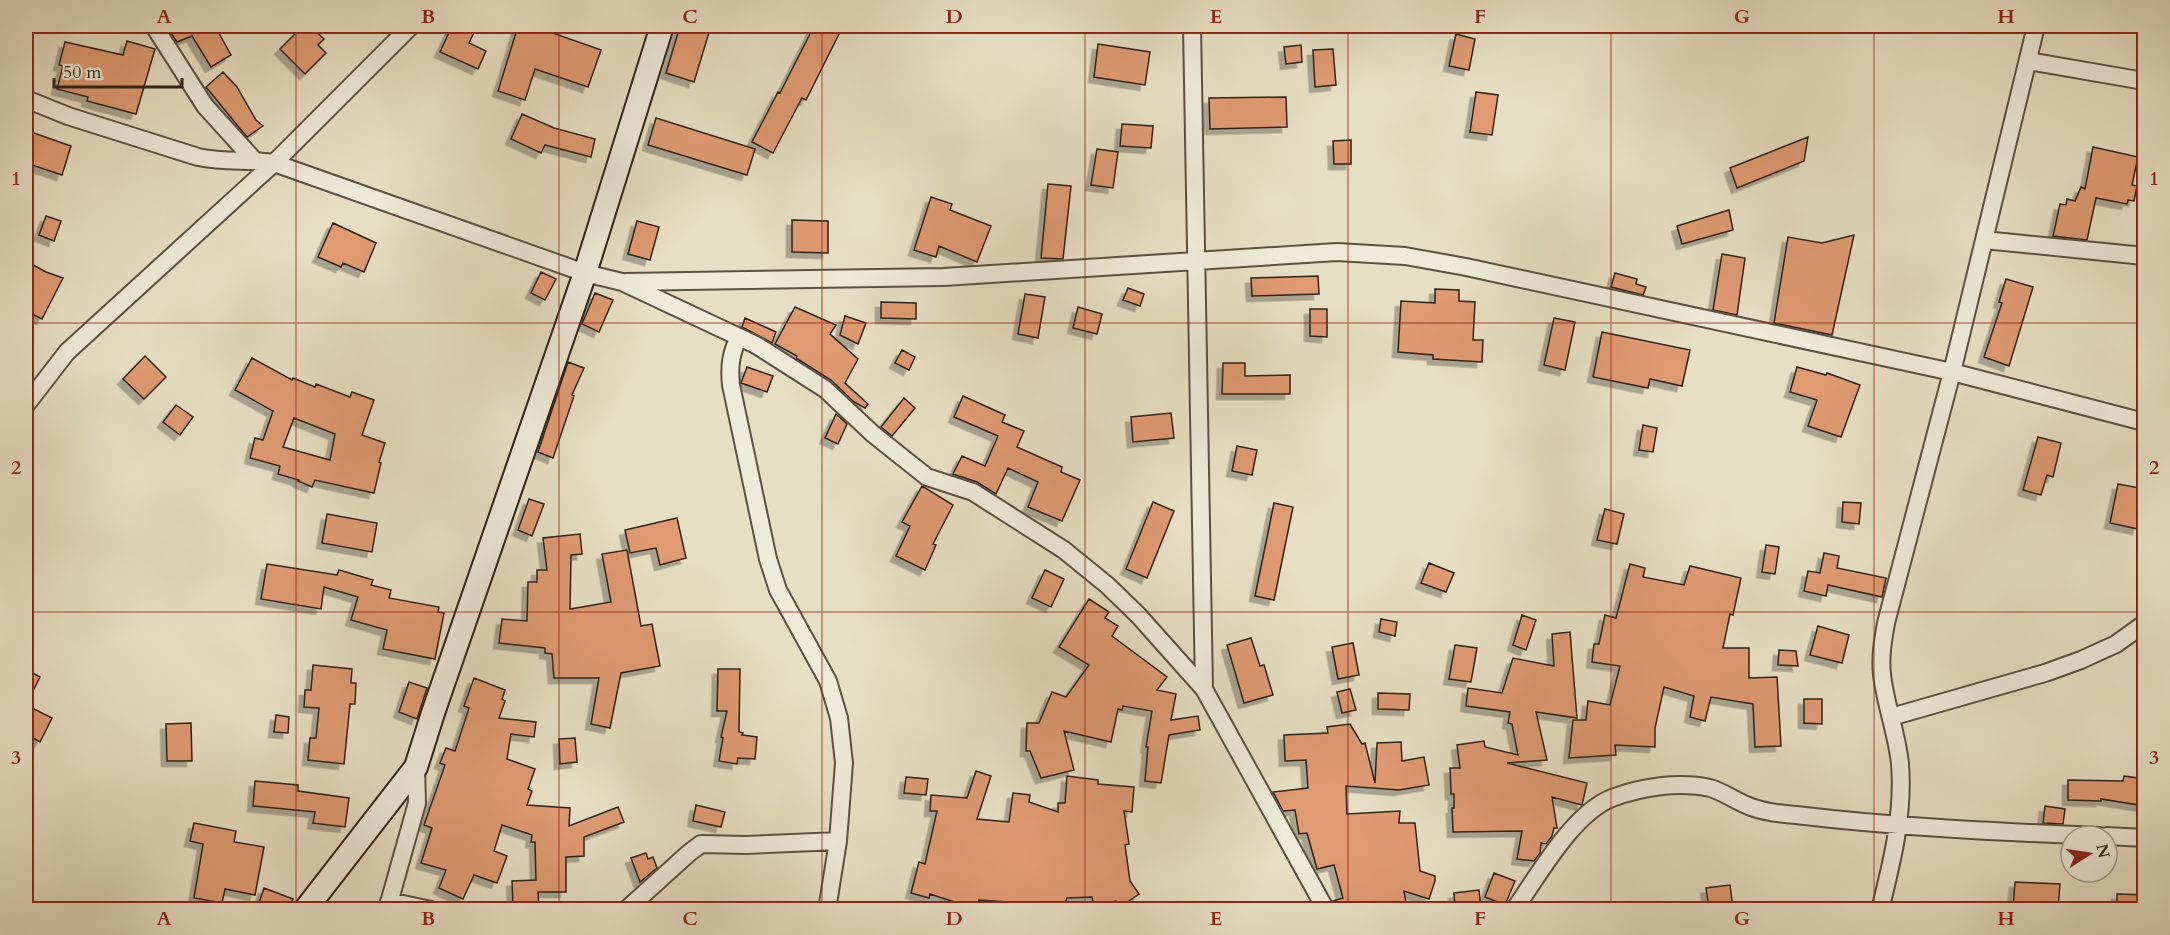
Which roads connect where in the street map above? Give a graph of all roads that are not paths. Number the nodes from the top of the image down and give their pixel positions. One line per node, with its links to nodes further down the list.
1 (154, 26): 9 (street)
2 (411, 26): 10 (street)
3 (662, 26): 14 (street)
4 (1192, 26): 13 (street)
5 (2036, 26): 6 (street)
6 (2028, 62): 7 (street); 11 (street)
7 (2145, 81)
8 (26, 99): 9 (street)
9 (254, 160): 10 (street)
10 (274, 163): 14 (street); 18 (street)
11 (1984, 240): 12 (street); 17 (street)
12 (2145, 256)
13 (1196, 260): 15 (street); 17 (street); 23 (street)
14 (585, 273): 15 (street); 25 (street)
15 (622, 282): 16 (street)
16 (738, 336): 23 (street); 30 (street)
17 (1952, 372): 19 (street); 24 (street)
18 (26, 405)
19 (2110, 413): 20 (street); 21 (street)
20 (2145, 422)
21 (2145, 434)
22 (2145, 624): 24 (street)
23 (1204, 689): 36 (street)
24 (1891, 717): 26 (street)
25 (417, 767): 31 (street); 32 (street)
26 (1899, 826): 27 (street); 37 (street); 38 (street)
27 (2059, 834)
28 (2119, 837): 29 (street)
29 (2145, 838)
30 (838, 841): 34 (street); 35 (street)
31 (388, 905): 33 (street)
32 (305, 909)
33 (431, 909)
34 (626, 909)
35 (826, 909)
36 (1326, 909)
37 (1514, 909)
38 (1880, 909)

